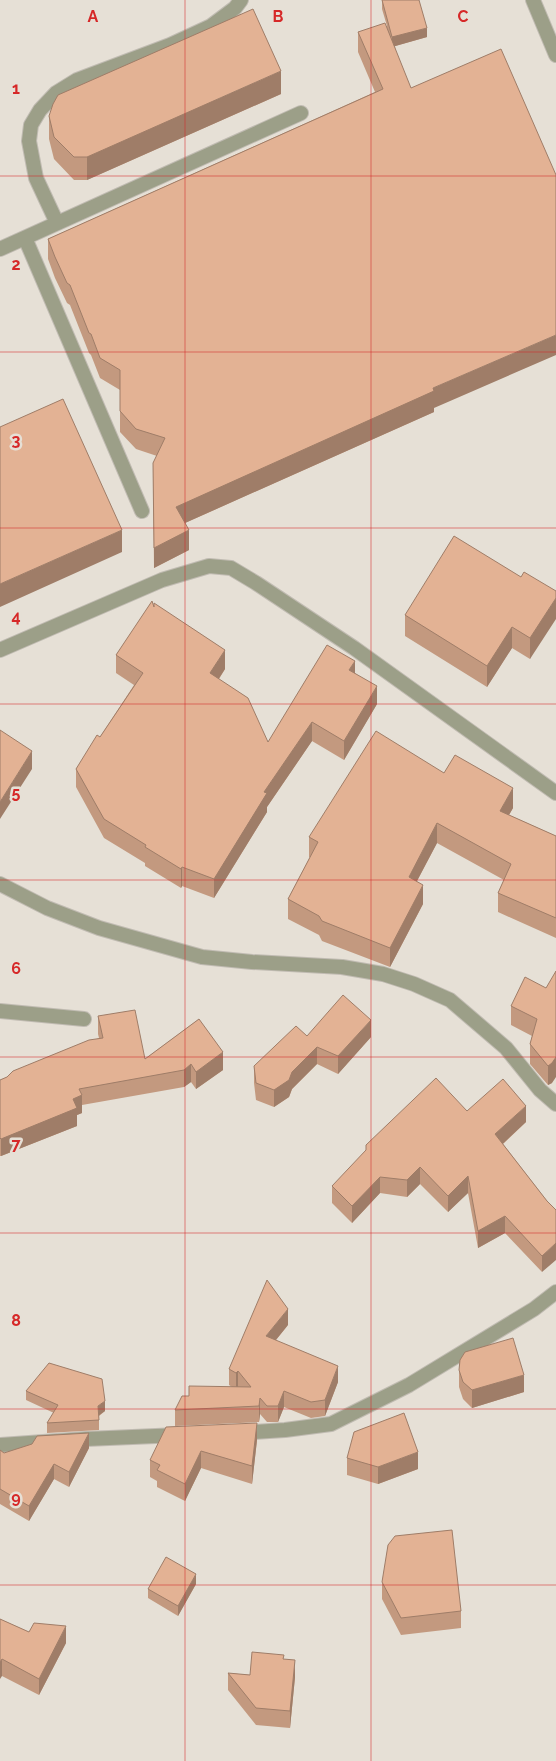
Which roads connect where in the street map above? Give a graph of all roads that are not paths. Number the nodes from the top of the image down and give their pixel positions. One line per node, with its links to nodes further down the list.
1 (241, 0): 5 (street)
2 (533, 0): 3 (street)
3 (556, 55)
4 (301, 113): 5 (street)
5 (56, 223): 6 (street)
6 (25, 238): 7 (street); 8 (street)
7 (0, 249)
8 (142, 511)
9 (0, 650): 10 (street)
10 (556, 793)
11 (0, 884): 14 (street)
12 (0, 1011): 13 (street)
13 (84, 1019)
14 (556, 1104)
15 (556, 1292): 16 (street)
16 (220, 1433)
17 (192, 1434): 18 (street)
18 (0, 1445)

